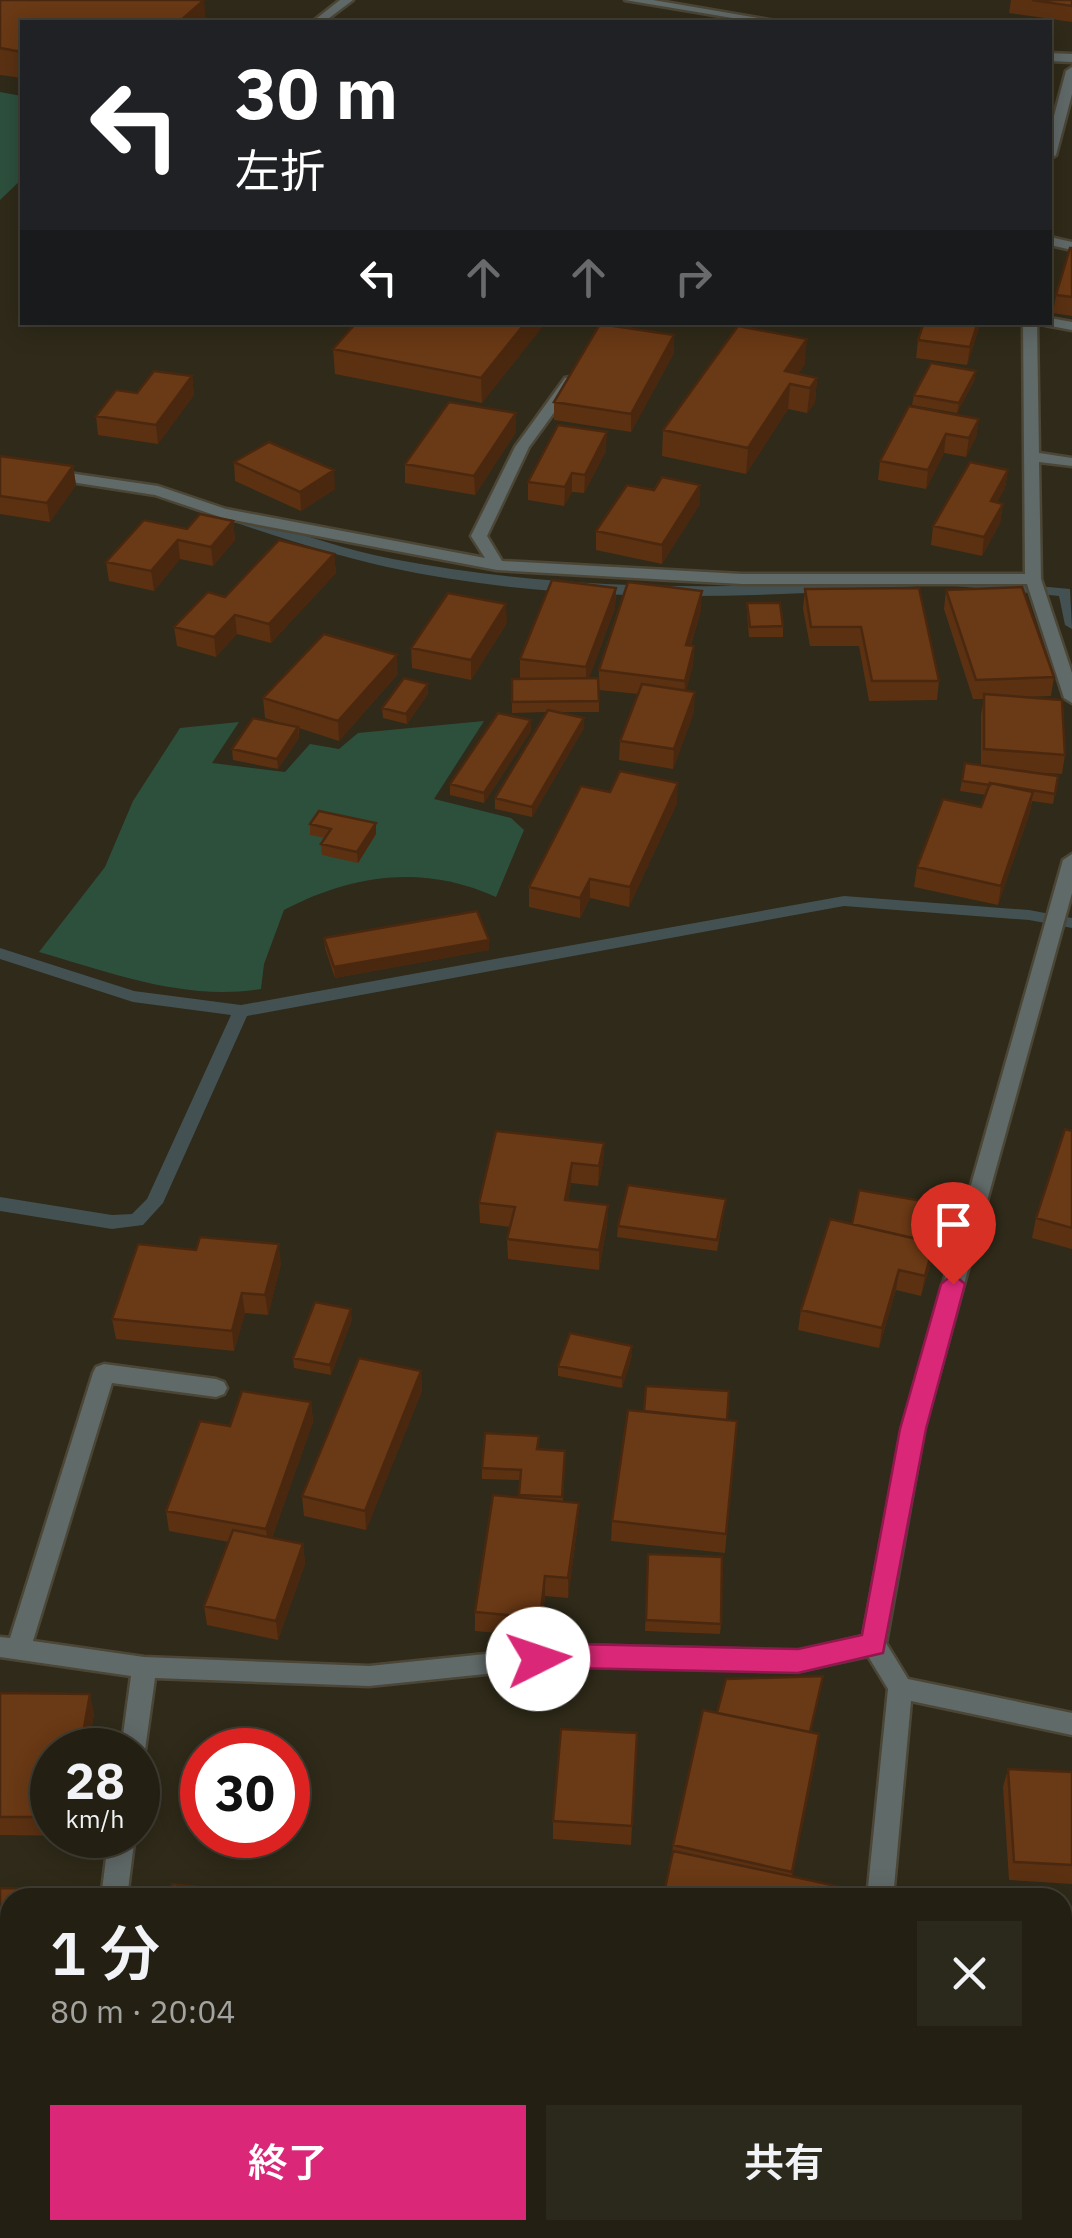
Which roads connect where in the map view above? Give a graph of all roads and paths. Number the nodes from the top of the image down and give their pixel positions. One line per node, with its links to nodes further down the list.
1 (348, 0): 3 (street)
2 (631, 0): 4 (street)
3 (320, 20)
4 (761, 20)
5 (1072, 70): 6 (street)
6 (1052, 147)
7 (1030, 325): 9 (street)
8 (577, 372): 12 (street)
9 (1032, 456): 10 (street); 13 (street)
10 (1072, 462)
11 (0, 466): 12 (street)
12 (496, 565): 13 (street)
13 (1033, 579): 14 (street)
14 (1072, 698)
15 (1072, 860): 17 (street)
16 (216, 1388): 18 (street)
17 (874, 1644): 19 (street); 20 (street)
18 (10, 1647): 19 (street)
19 (144, 1667): 22 (street)
20 (900, 1688): 21 (street); 25 (street)
21 (1072, 1724)
22 (136, 1728)
23 (119, 1858): 24 (street)
24 (115, 1888)
25 (881, 1888)

